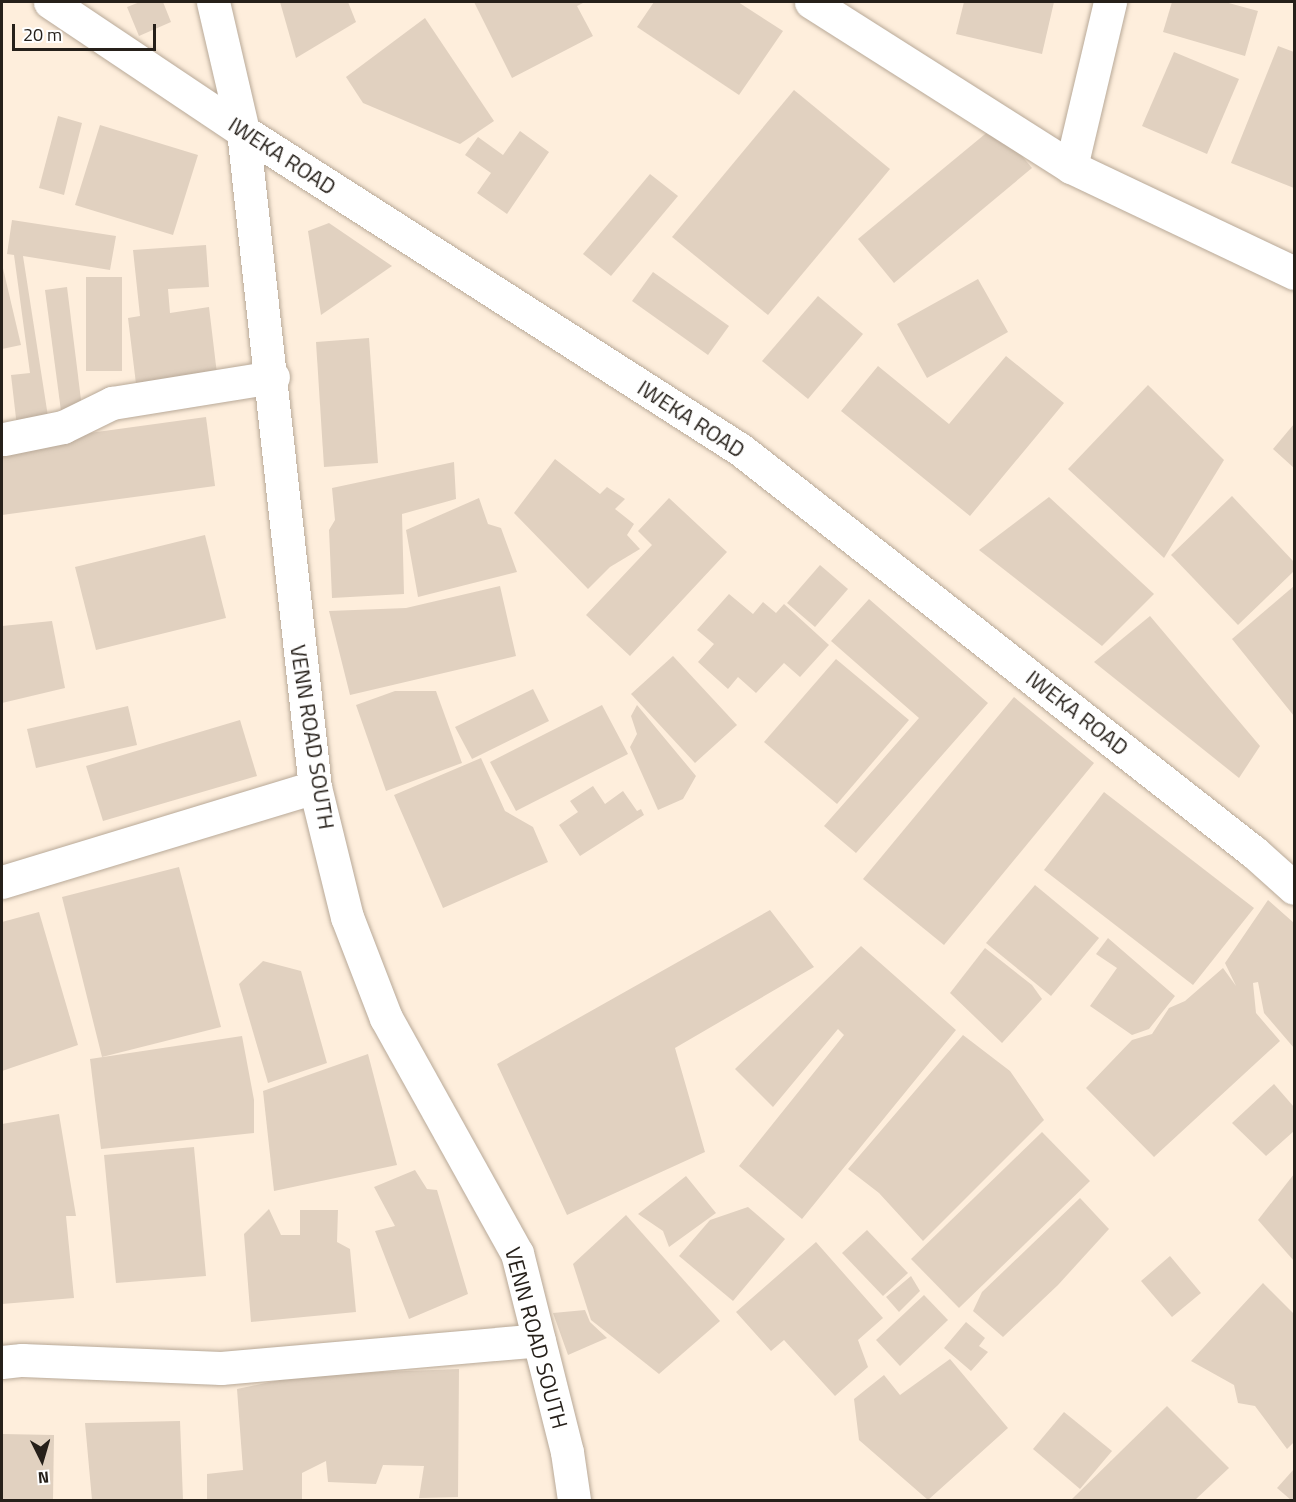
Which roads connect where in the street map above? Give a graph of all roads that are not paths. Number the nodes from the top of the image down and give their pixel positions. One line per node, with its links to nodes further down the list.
1 (50, 2): 5 (street, IWEKA ROAD)
2 (213, 2): 5 (street, VENN ROAD SOUTH)
3 (811, 2): 6 (street)
4 (1110, 2): 6 (street)
5 (243, 131): 8 (street, VENN ROAD SOUTH); 12 (street, IWEKA ROAD)
6 (1071, 167): 7 (street)
7 (1294, 273)
8 (273, 377): 9 (street); 10 (street, VENN ROAD SOUTH)
9 (4, 439)
10 (315, 786): 11 (street); 13 (street, VENN ROAD SOUTH)
11 (2, 882)
12 (1294, 888)
13 (539, 1340): 14 (street); 15 (street, VENN ROAD SOUTH)
14 (2, 1362)
15 (574, 1500)

